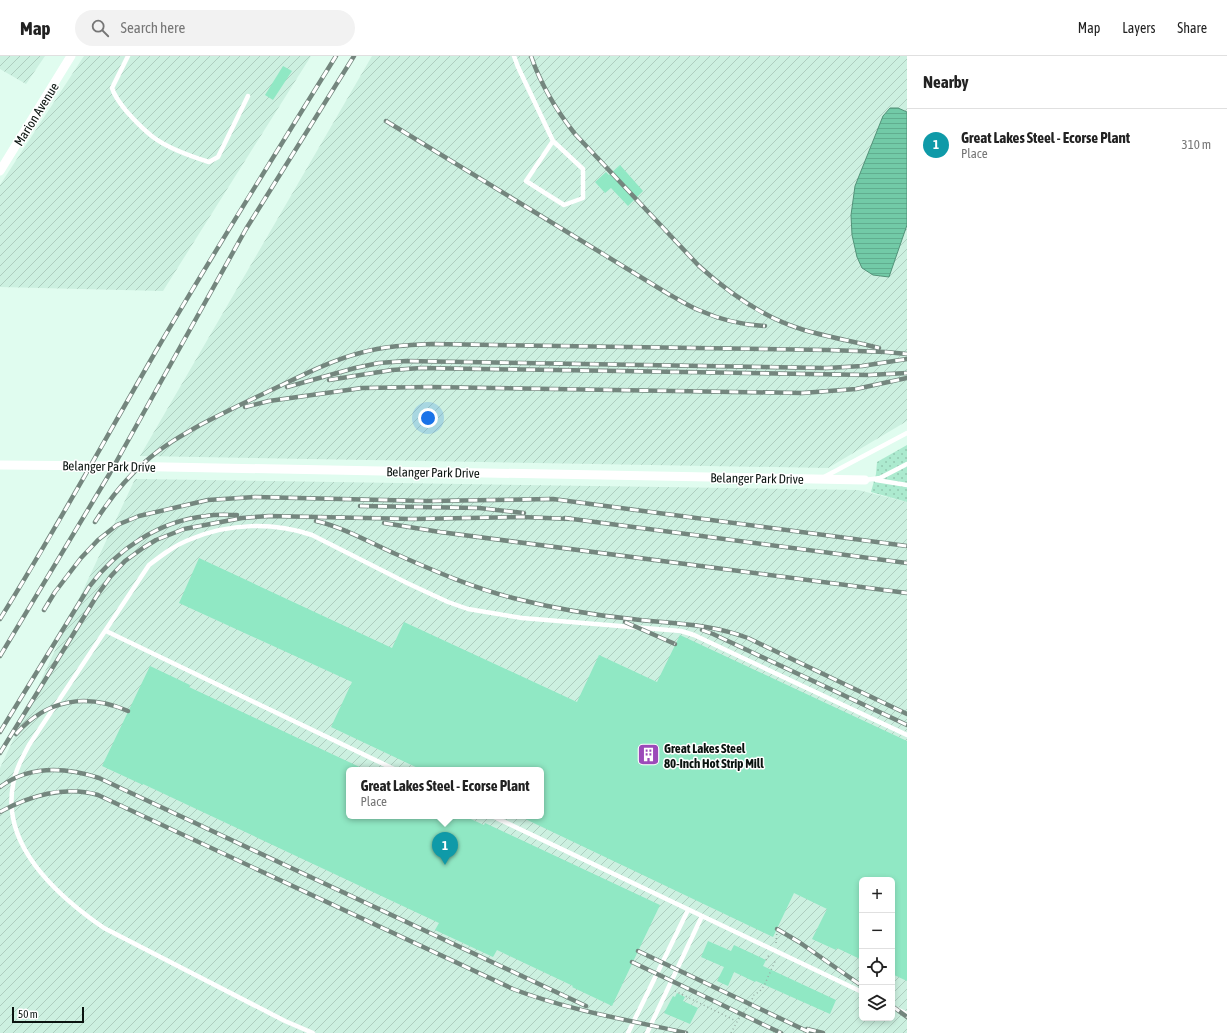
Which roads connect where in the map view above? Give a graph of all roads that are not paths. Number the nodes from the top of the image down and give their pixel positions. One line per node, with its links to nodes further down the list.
1 (72, 56): 6 (street, Marion Avenue)
2 (128, 56): 4 (lane)
3 (514, 56): 5 (lane)
4 (248, 96)
5 (553, 141): 5 (lane)
6 (0, 171)
7 (907, 433): 10 (lane)
8 (907, 464): 11 (lane)
9 (0, 465): 10 (street, Belanger Park Drive)
10 (819, 480): 11 (street, Belanger Park Drive)
11 (868, 480): 12 (lane)
12 (907, 484)
13 (106, 631): 14 (lane); 15 (lane); 22 (lane)
14 (907, 735)
15 (390, 767)
16 (498, 819): 17 (lane)
17 (688, 910): 18 (lane); 23 (lane)
18 (702, 916): 19 (lane); 24 (lane)
19 (859, 991)
20 (895, 1008): 21 (lane)
21 (907, 1014)
22 (313, 1033)
23 (628, 1033)
24 (647, 1033)

